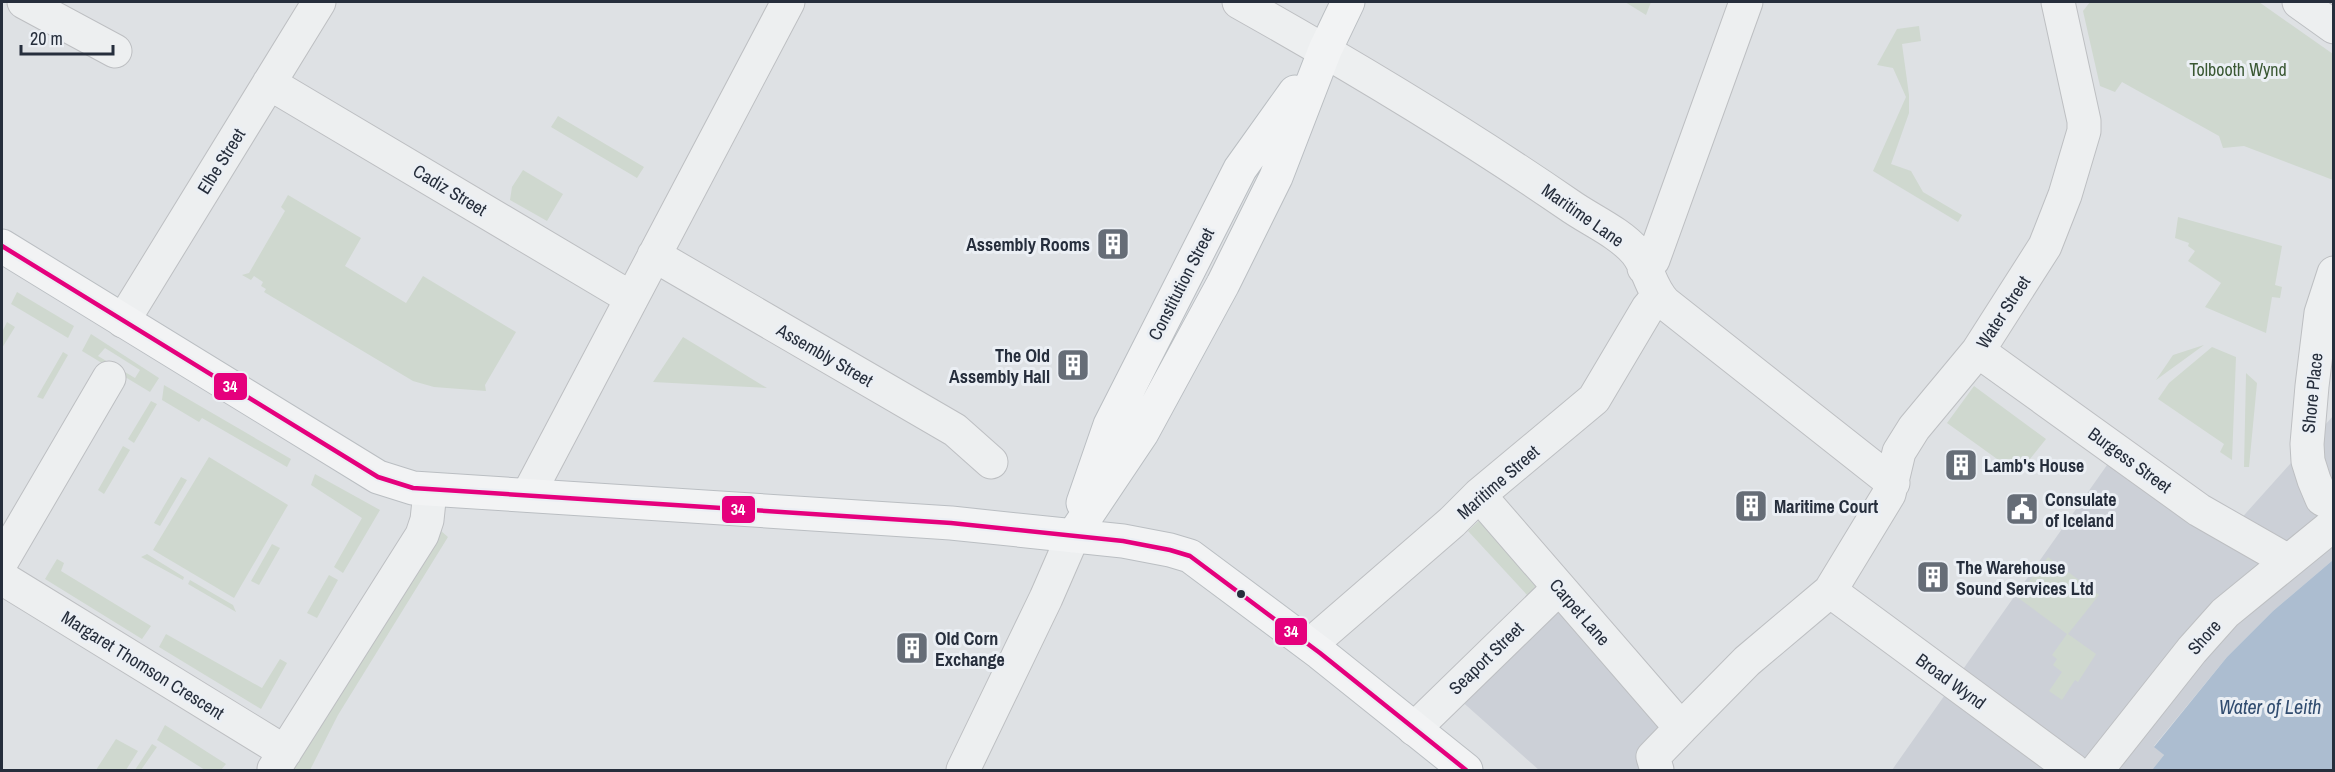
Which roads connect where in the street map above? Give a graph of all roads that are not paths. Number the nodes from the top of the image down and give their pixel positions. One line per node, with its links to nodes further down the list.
1 (24, 2): 11 (street)
2 (319, 2): 12 (street, Elbe Street)
3 (788, 2): 14 (street)
4 (1239, 2): 10 (street, Maritime Lane)
5 (1348, 2): 10 (main road, Constitution Street)
6 (1746, 2): 16 (street, Maritime Street)
7 (2058, 2): 19 (street, Water Street)
8 (2299, 2): 9 (street)
9 (2334, 27)
10 (1324, 50): 16 (street, Maritime Lane); 28 (main road, Constitution Street)
11 (115, 51)
12 (269, 83): 17 (street, Cadiz Street); 18 (street, Elbe Street)
13 (2, 246): 18 (main road)
14 (654, 255): 17 (street); 21 (street, Assembly Street)
15 (2334, 273): 26 (street, Shore Place)
16 (1652, 282): 22 (street, Maritime Lane); 25 (street, Maritime Street)
17 (631, 298): 24 (street)
18 (123, 321): 23 (main road)
19 (1978, 351): 22 (street, Water Street); 30 (street, Burgess Street)
20 (109, 378): 29 (street)
21 (991, 462)
22 (1893, 483): 33 (street, Water Street)
23 (430, 491): 24 (main road); 37 (street, Margaret Thomson Crescent)
24 (528, 495): 28 (main road)
25 (1479, 495): 32 (street, Carpet Lane); 34 (street, Maritime Street)
26 (2334, 505)
27 (2334, 524): 30 (street, Shore)
28 (1073, 536): 34 (main road); 38 (street, Constitution Street)
29 (2, 561)
30 (2288, 561): 42 (street, Shore)
31 (2, 578): 37 (street, Margaret Thomson Crescent)
32 (1559, 588): 35 (street, Carpet Lane); 36 (street, Seaport Street)
33 (1830, 591): 35 (street); 41 (street, Broad Wynd)
34 (1310, 645): 36 (main road)
35 (1681, 728): 40 (street)
36 (1414, 729): 39 (main road)
37 (279, 761)
38 (963, 771)
39 (1466, 771)
40 (1657, 771)
41 (2073, 771)
42 (2097, 771)

